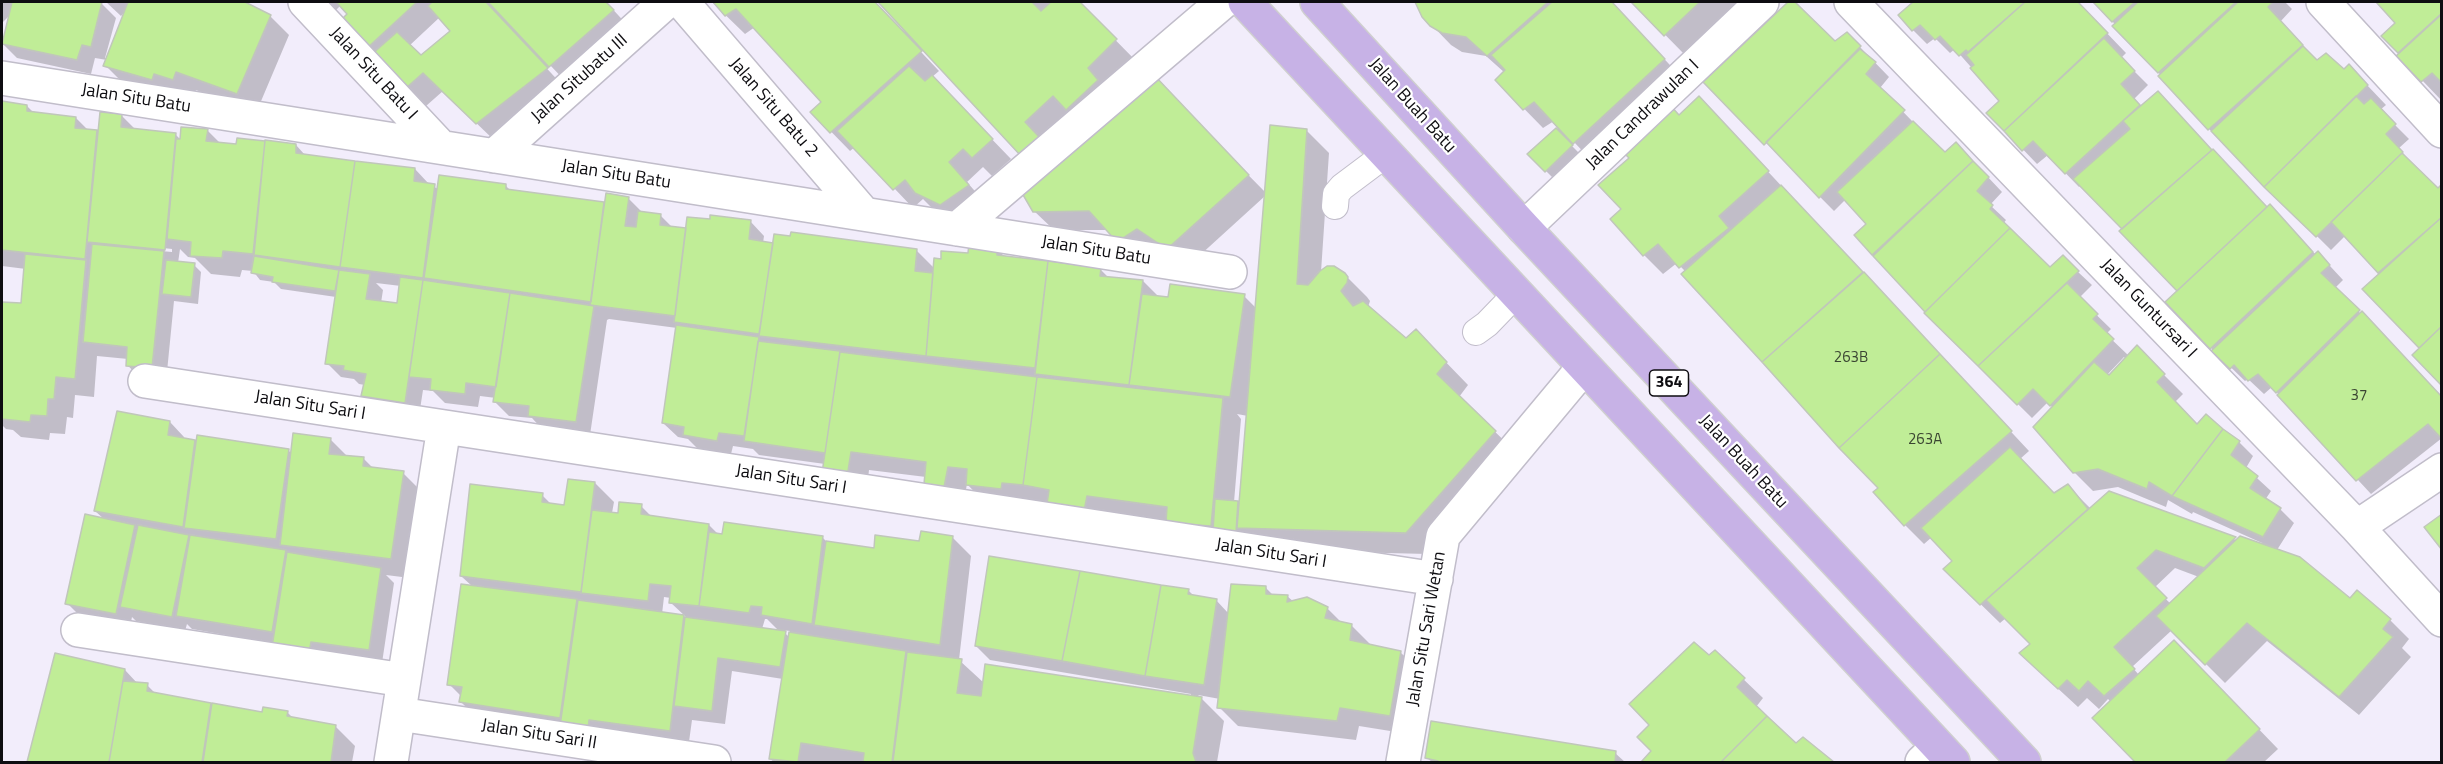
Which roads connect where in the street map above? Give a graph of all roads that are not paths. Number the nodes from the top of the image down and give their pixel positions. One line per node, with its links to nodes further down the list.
1 (305, 2): 12 (street, Jalan Situ Batu I)
2 (666, 2): 14 (street, Jalan Situbatu III)
3 (682, 2): 16 (street, Jalan Situ Batu 2)
4 (1223, 2): 18 (street)
5 (1245, 2): 13 (main road)
6 (1317, 2): 17 (main road, Jalan Buah Batu / 364)
7 (1762, 2): 17 (street, Jalan Candrawulan I)
8 (1851, 2): 26 (street, Jalan Guntursari I)
9 (2323, 2): 11 (street)
10 (2, 78): 12 (street, Jalan Situ Batu)
11 (2442, 131)
12 (441, 147): 14 (street, Jalan Situ Batu)
13 (1386, 154): 15 (lane); 20 (main road)
14 (494, 156): 16 (street, Jalan Situ Batu)
15 (1335, 206)
16 (864, 214): 18 (street, Jalan Situ Batu)
17 (1524, 228): 36 (main road, Jalan Buah Batu / 364)
18 (957, 229): 19 (street, Jalan Situ Batu)
19 (1230, 272)
20 (1516, 294): 21 (lane); 22 (main road)
21 (1476, 332)
22 (1584, 367): 27 (street, Jalan Situ Sari Wetan); 32 (main road)
23 (145, 381): 24 (street, Jalan Situ Sari I)
24 (444, 427): 27 (street, Jalan Situ Sari I); 30 (street)
25 (2442, 470): 26 (street)
26 (2357, 526): 28 (street, Jalan Guntursari I)
27 (1436, 579): 35 (street, Jalan Situ Sari Wetan)
28 (2442, 620)
29 (78, 630): 30 (street)
30 (404, 680): 31 (street)
31 (399, 714): 33 (street); 34 (street, Jalan Situ Sari II)
32 (1938, 757)
33 (391, 762)
34 (714, 762)
35 (1403, 762)
36 (2024, 762)

